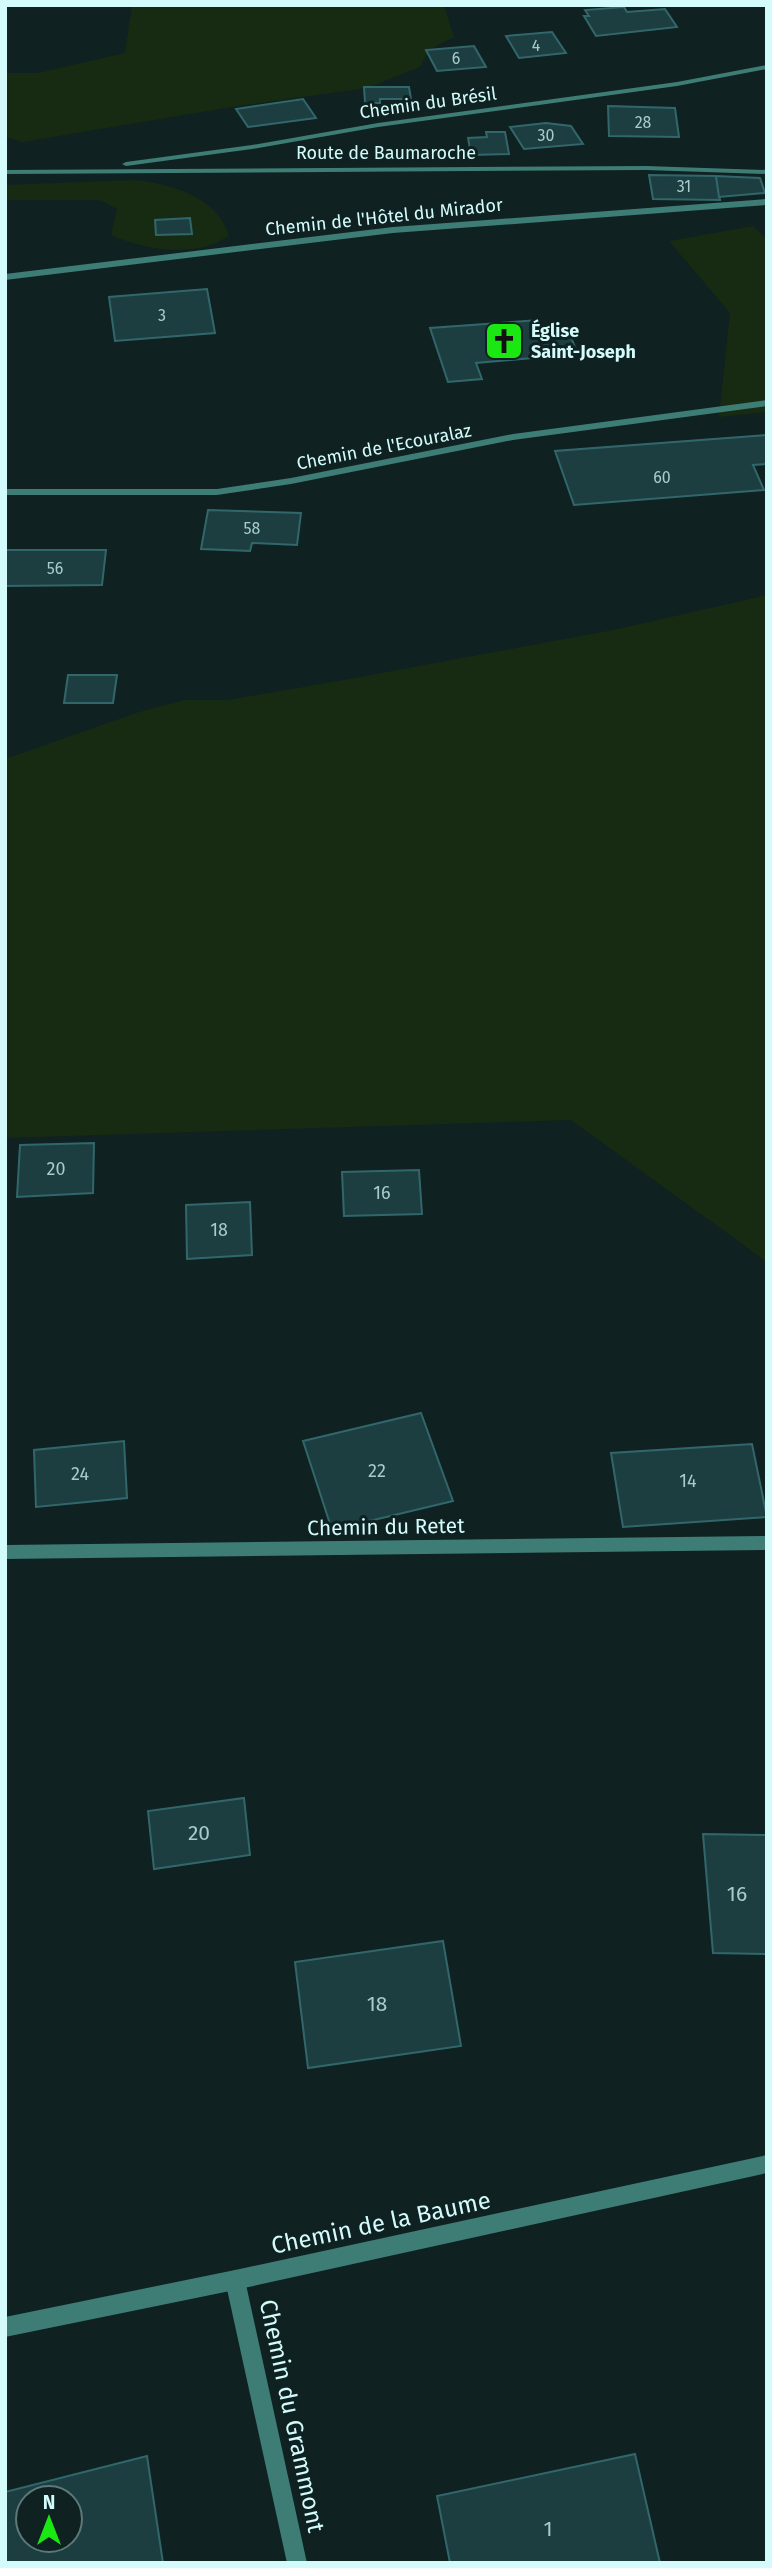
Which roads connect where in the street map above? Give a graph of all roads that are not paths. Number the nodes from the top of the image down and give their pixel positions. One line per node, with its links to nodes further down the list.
1 (767, 67): 2 (street, Chemin du Brésil)
2 (94, 170): 3 (street, Route de Baumaroche); 4 (street, Route de Baumaroche)
3 (5, 172)
4 (767, 172)
5 (767, 202): 6 (street, Chemin de l'Hôtel du Mirador)
6 (5, 277)
7 (767, 403): 8 (street, Chemin de l'Ecouralaz)
8 (5, 492)
9 (767, 1543): 10 (street, Chemin du Retet)
10 (5, 1552)
11 (767, 2164): 12 (street, Chemin de la Baume)
12 (235, 2280): 13 (street, Chemin de la Baume); 14 (street, Chemin du Grammont)
13 (5, 2327)
14 (297, 2563)

